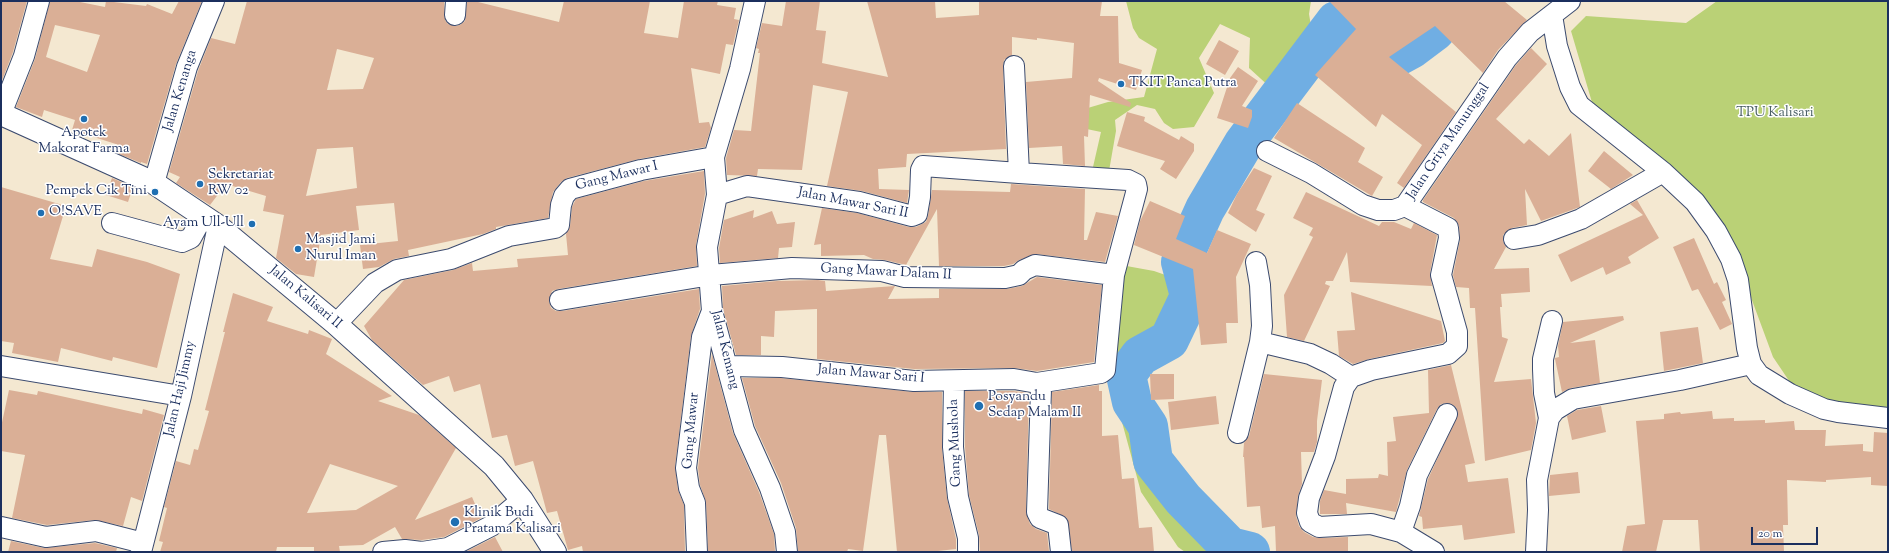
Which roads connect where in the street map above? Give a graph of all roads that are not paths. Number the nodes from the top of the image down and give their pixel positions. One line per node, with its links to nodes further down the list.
1 (39, 1): 7 (street)
2 (214, 1): 12 (street, Jalan Kenanga)
3 (755, 1): 9 (street, Jalan Kemang)
4 (1570, 1): 5 (street, Jalan Griya Manunggal)
5 (1552, 15): 10 (street); 14 (street, Jalan Griya Manunggal)
6 (1014, 66): 11 (street)
7 (1, 114): 12 (street, Jalan Kalisari II)
8 (1267, 151): 14 (street)
9 (714, 157): 13 (street, Jalan Kemang); 24 (street, Gang Mawar I)
10 (1663, 172): 17 (street); 26 (street)
11 (1019, 173): 13 (street, Jalan Mawar Sari II); 20 (street, Jalan Mawar Sari II)
12 (154, 183): 15 (street, Jalan Kalisari II)
13 (717, 194): 19 (street, Jalan Kemang)
14 (1405, 206): 29 (street, Jalan Griya Manunggal)
15 (211, 221): 16 (street); 24 (street, Jalan Kalisari II); 32 (street, Jalan Haji Jimmy)
16 (112, 223)
17 (1514, 240)
18 (1256, 262): 25 (street)
19 (711, 275): 20 (street, Gang Mawar Dalam II); 21 (street, Gang Mawar Dalam II); 22 (street, Jalan Kemang)
20 (1114, 275): 31 (street, Jalan Mawar Sari I)
21 (560, 300)
22 (712, 311): 28 (street, Jalan Kemang); 43 (street, Gang Mawar)
23 (1552, 321): 34 (street)
24 (336, 324): 37 (street, Jalan Kalisari II)
25 (1260, 342): 29 (street); 36 (street)
26 (1751, 364): 34 (street); 35 (street)
27 (1, 366): 32 (street)
28 (728, 366): 30 (street, Jalan Mawar Sari I); 44 (street, Jalan Kemang)
29 (1351, 377): 39 (street)
30 (954, 381): 31 (street, Jalan Mawar Sari I); 45 (street, Gang Mushola)
31 (1037, 383): 46 (street)
32 (181, 396): 40 (street, Jalan Haji Jimmy)
33 (1447, 414): 39 (street)
34 (1549, 418): 48 (street)
35 (1888, 418)
36 (1238, 433)
37 (522, 500): 41 (street); 42 (street, Jalan Kalisari II)
38 (1, 527): 40 (street)
39 (1401, 532): 47 (street)
40 (142, 547)
41 (383, 552)
42 (555, 552)
43 (697, 552)
44 (787, 552)
45 (968, 552)
46 (1061, 552)
47 (1434, 552)
48 (1536, 552)

